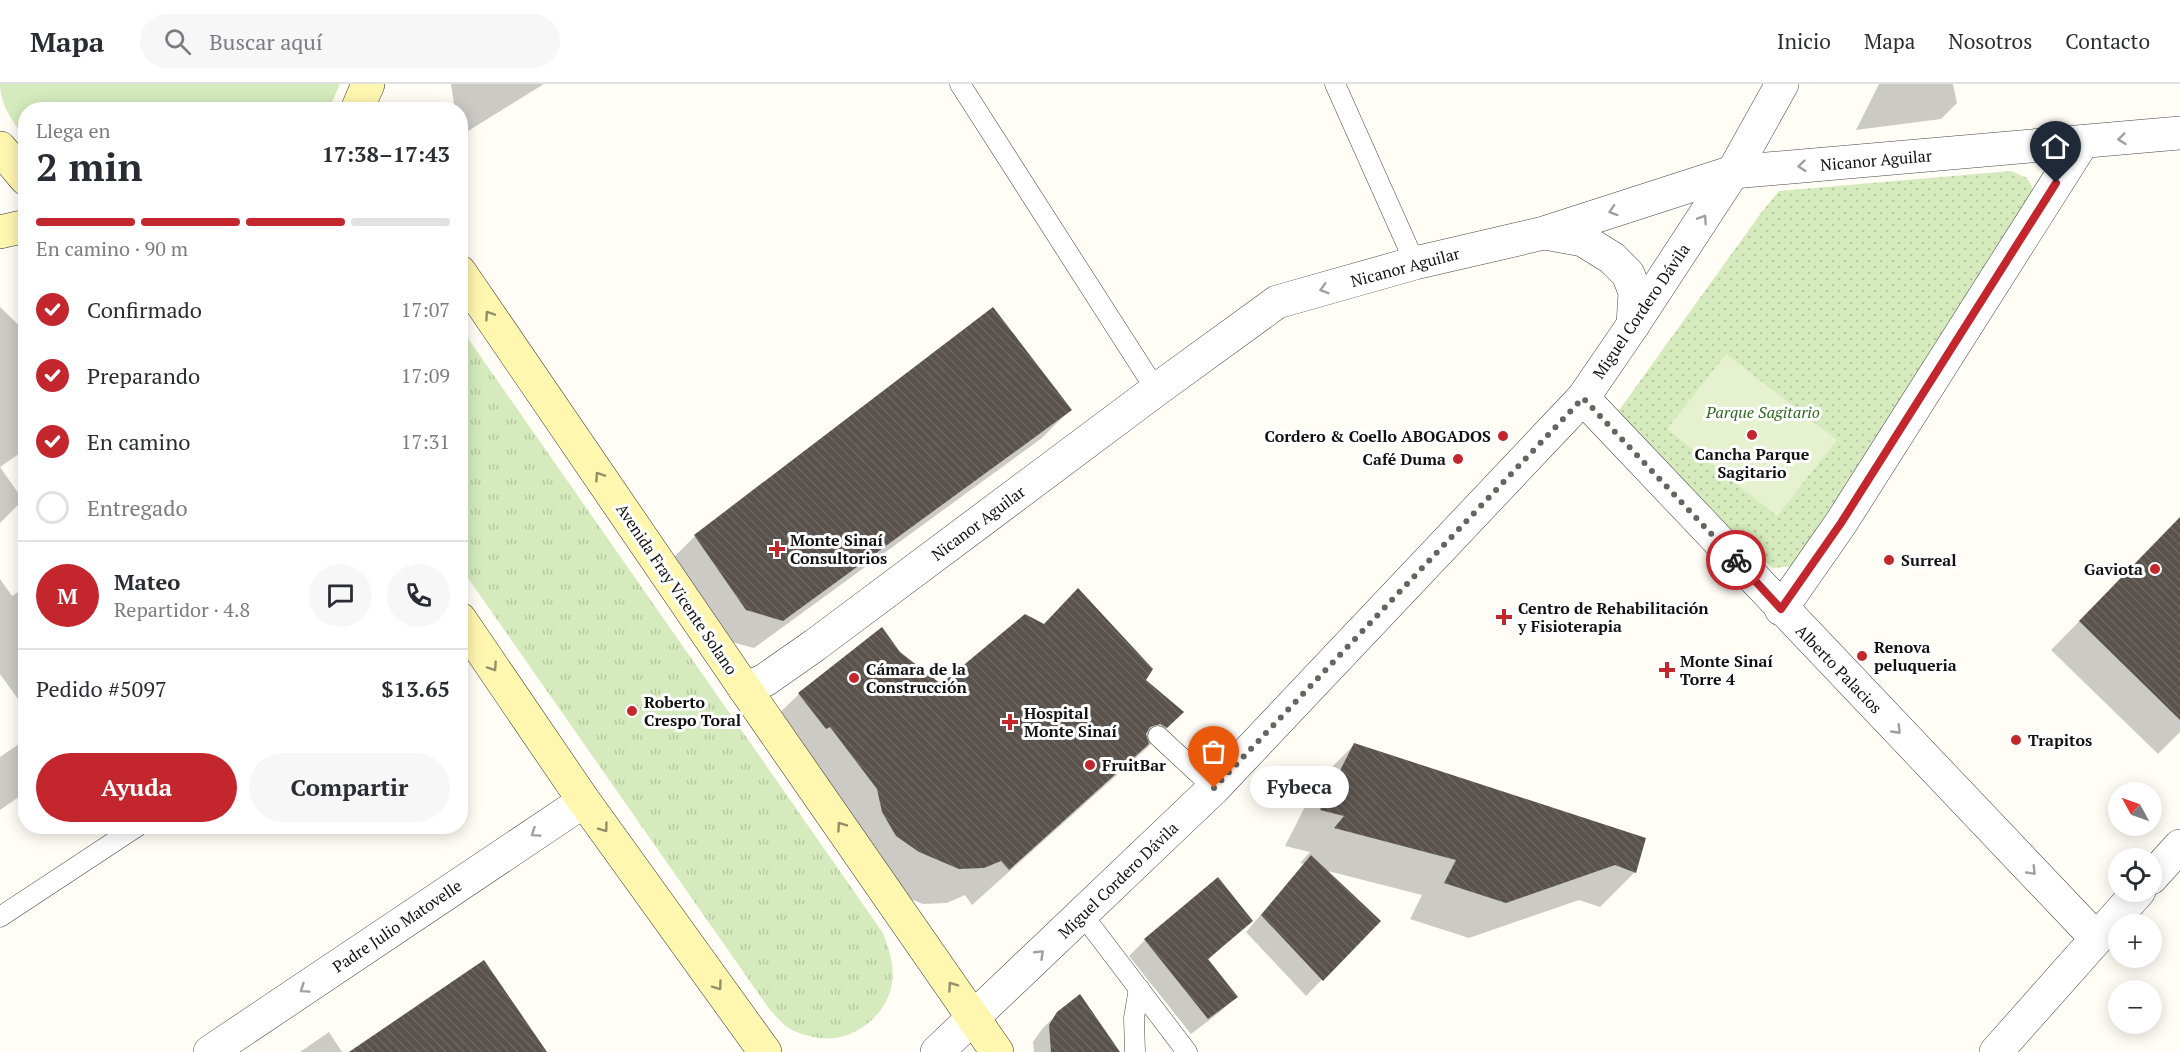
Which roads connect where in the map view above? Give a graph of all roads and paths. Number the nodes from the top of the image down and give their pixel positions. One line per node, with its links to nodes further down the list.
1 (369, 84): 5 (main road); 6 (main road)
2 (960, 84): 18 (lane)
3 (1335, 84): 15 (lane)
4 (1782, 84): 11 (street, Miguel Cordero Dávila)
5 (361, 102)
6 (375, 102)
7 (2180, 133): 8 (street, Nicanor Aguilar, one-way to 8)
8 (2082, 143): 11 (street, Nicanor Aguilar, one-way to 11); 20 (street)
9 (0, 148): 10 (main road)
10 (18, 169)
11 (1733, 172): 14 (street, Nicanor Aguilar, one-way to 14); 17 (street, Miguel Cordero Dávila, one-way to 11)
12 (18, 228): 13 (main road)
13 (0, 232)
14 (1544, 233): 15 (street, Nicanor Aguilar); 17 (street)
15 (1415, 263): 18 (street, Nicanor Aguilar, one-way to 18)
16 (468, 284): 22 (main road, Avenida Fray Vicente Solano, one-way to 16)
17 (1633, 325): 19 (street, Miguel Cordero Dávila)
18 (1156, 390): 22 (street, Nicanor Aguilar)
19 (1583, 398): 20 (street, Alberto Palacios); 24 (street, Miguel Cordero Dávila)
20 (1781, 609): 32 (street, Alberto Palacios, one-way to 32)
21 (468, 631): 25 (main road, one-way to 25)
22 (745, 689): 34 (main road, Avenida Fray Vicente Solano, one-way to 22)
23 (1158, 736): 24 (lane)
24 (1214, 788): 30 (street, Miguel Cordero Dávila)
25 (584, 801): 35 (street, Padre Julio Matovelle, one-way to 35); 36 (main road, one-way to 36)
26 (126, 834): 31 (lane)
27 (2180, 846): 28 (street)
28 (2162, 866)
29 (2129, 902): 32 (street)
30 (1083, 914): 33 (lane); 34 (street, Miguel Cordero Dávila, one-way to 30)
31 (0, 917)
32 (2096, 938): 41 (street)
33 (1139, 988): 39 (lane); 40 (lane)
34 (975, 1018): 37 (street, Miguel Cordero Dávila); 38 (main road, Avenida Fray Vicente Solano)
35 (210, 1052)
36 (765, 1052)
37 (937, 1052)
38 (997, 1052)
39 (1135, 1052)
40 (1187, 1052)
41 (1996, 1052)

